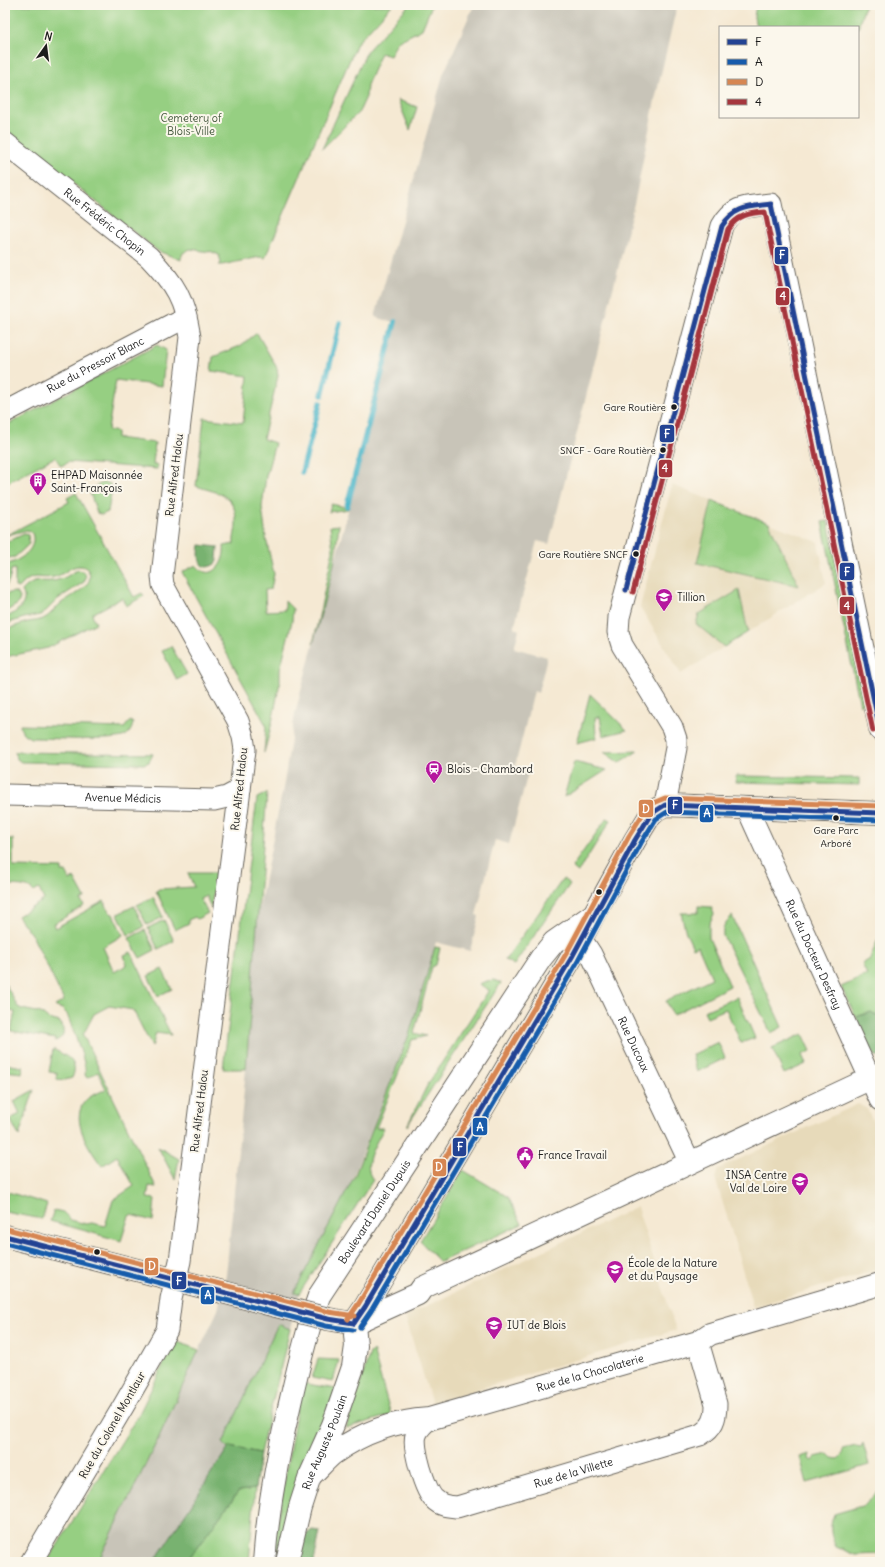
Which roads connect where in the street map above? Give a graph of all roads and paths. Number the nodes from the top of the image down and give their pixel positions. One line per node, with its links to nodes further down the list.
1 (5, 142): 2 (street, Rue Frédéric Chopin)
2 (186, 317): 3 (street, Rue du Pressoir Blanc); 5 (street, Rue Alfred Halou)
3 (5, 412)
4 (880, 730): 7 (street)
5 (240, 790): 6 (street, Avenue Médicis); 15 (street, Rue Alfred Halou)
6 (5, 795)
7 (665, 805): 8 (main road); 10 (main road, Boulevard Daniel Dupuis)
8 (747, 808): 9 (main road); 11 (street, Rue du Docteur Desfray)
9 (880, 813)
10 (578, 933): 13 (street, Rue Ducoux); 17 (main road); 22 (main road, Boulevard Daniel Dupuis)
11 (875, 1076): 12 (street, Rue du Docteur Desfray); 13 (main road)
12 (880, 1100)
13 (690, 1163): 17 (main road)
14 (5, 1236): 15 (main road)
15 (176, 1280): 17 (main road, bridge); 21 (street, Rue du Colonel Montlaur)
16 (880, 1284): 18 (main road, Rue de la Chocolaterie)
17 (354, 1323): 20 (main road, Rue Auguste Poulain)
18 (698, 1342): 19 (main road, Rue de la Chocolaterie); 19 (street, Rue de la Villette)
19 (429, 1419): 20 (main road, Rue de la Chocolaterie)
20 (310, 1476): 23 (main road, Rue Auguste Poulain)
21 (31, 1562)
22 (264, 1562)
23 (287, 1562)

